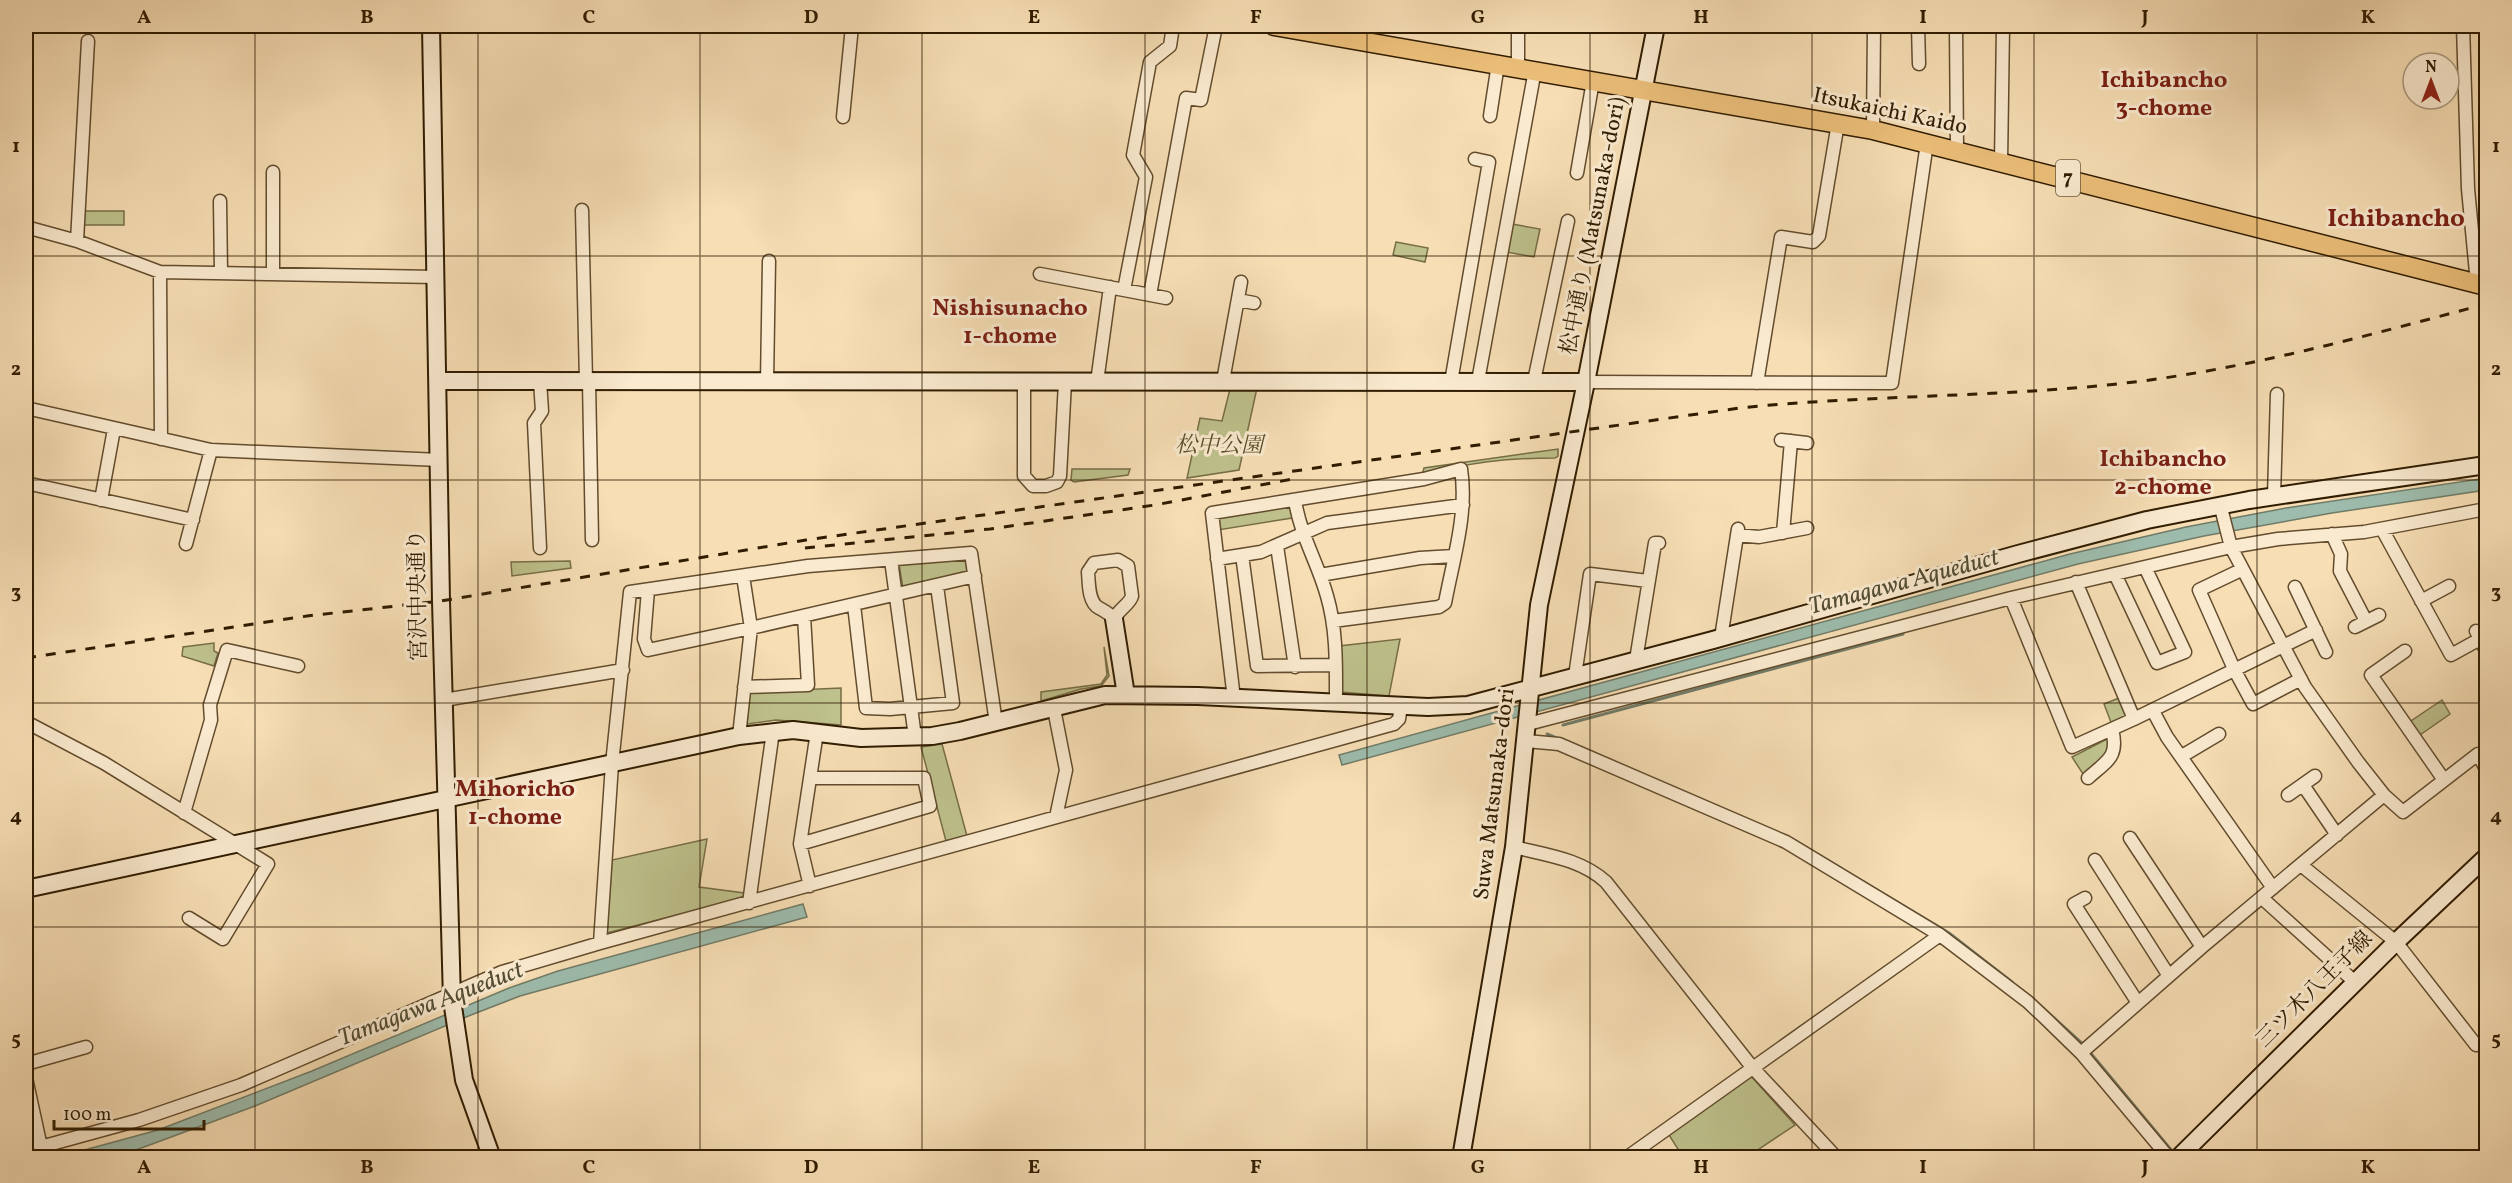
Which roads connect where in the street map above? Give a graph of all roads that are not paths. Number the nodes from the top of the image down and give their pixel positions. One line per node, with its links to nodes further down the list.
1 (431, 26): 39 (street, 宮沢中央通り)
2 (852, 26): 20 (street)
3 (1173, 26): 43 (street)
4 (1216, 26): 44 (street)
5 (1274, 26): 14 (main road, Itsukaichi Kaido / 7)
6 (1518, 26): 16 (street)
7 (1656, 26): 18 (street, 松中通り (Matsunaka-dori))
8 (1874, 26): 22 (street)
9 (1918, 26): 15 (street)
10 (1956, 26): 24 (street)
11 (2003, 26): 26 (street)
12 (2463, 26): 41 (street)
13 (88, 41): 33 (street)
14 (1498, 64): 16 (main road, Itsukaichi Kaido / 7); 19 (street)
15 (1918, 64)
16 (1526, 69): 17 (main road, Itsukaichi Kaido / 7); 52 (street)
17 (1593, 81): 18 (main road, Itsukaichi Kaido / 7); 28 (street)
18 (1645, 90): 21 (main road, Itsukaichi Kaido / 7); 59 (street, 松中通り (Matsunaka-dori))
19 (1490, 116)
20 (843, 117)
21 (1838, 123): 22 (main road, Itsukaichi Kaido / 7); 60 (street)
22 (1873, 130): 23 (main road, Itsukaichi Kaido / 7)
23 (1927, 143): 24 (main road, Itsukaichi Kaido / 7); 60 (street)
24 (1957, 151): 26 (main road, Itsukaichi Kaido / 7)
25 (1475, 159): 58 (street)
26 (2001, 162): 41 (main road, Itsukaichi Kaido / 7)
27 (273, 172): 37 (street)
28 (1577, 173)
29 (220, 201): 36 (street)
30 (582, 210): 50 (street)
31 (26, 227): 33 (street)
32 (1564, 228): 53 (street)
33 (76, 241): 35 (street)
34 (769, 261): 54 (street)
35 (160, 272): 36 (street); 65 (street)
36 (221, 273): 37 (street)
37 (273, 274): 39 (street)
38 (1040, 274): 42 (street)
39 (436, 277): 48 (street, 宮沢中央通り)
40 (1240, 282): 46 (street)
41 (2482, 284)
42 (1110, 287): 43 (street); 57 (street)
43 (1124, 290): 44 (street)
44 (1150, 295): 45 (street)
45 (1166, 298)
46 (1238, 300): 47 (street); 51 (street)
47 (1254, 303)
48 (438, 381): 49 (street); 68 (street, 宮沢中央通り)
49 (540, 381): 50 (street); 88 (street)
50 (587, 381): 54 (street); 81 (street)
51 (1223, 381): 57 (street); 58 (street)
52 (1478, 381): 53 (street); 58 (street)
53 (1534, 381): 59 (street)
54 (766, 382): 55 (street)
55 (1024, 382): 56 (street); 56 (street)
56 (1065, 382): 57 (street)
57 (1097, 382)
58 (1451, 382)
59 (1586, 382): 60 (street); 64 (street, 松中通り (Matsunaka-dori))
60 (1757, 383)
61 (2277, 394): 71 (street)
62 (26, 408): 63 (street)
63 (114, 429): 65 (street); 72 (street)
64 (1574, 436): 135 (street, Suwa Matsunaka-dori)
65 (161, 439): 67 (street)
66 (1807, 442): 80 (street)
67 (211, 450): 68 (street); 77 (street)
68 (440, 460): 131 (street, 宮沢中央通り)
69 (2487, 465): 71 (street)
70 (26, 483): 72 (street)
71 (2274, 496): 75 (street)
72 (101, 500): 77 (street)
73 (1295, 500): 74 (street); 82 (street); 91 (street)
74 (1463, 505): 82 (street); 90 (street)
75 (2221, 508): 84 (street); 115 (street)
76 (2487, 510): 79 (street)
77 (193, 520): 86 (street)
78 (1808, 528): 80 (street)
79 (2382, 529): 83 (street); 107 (street)
80 (1783, 532): 115 (street)
81 (589, 534)
82 (1303, 534): 87 (street); 96 (street)
83 (2332, 534): 84 (street); 110 (street)
84 (2229, 542): 93 (street); 94 (street)
85 (1659, 543): 99 (street)
86 (186, 544)
87 (1277, 546): 89 (street); 123 (street)
88 (540, 548)
89 (1242, 555): 91 (street); 123 (street)
90 (1454, 555): 96 (street); 112 (street)
91 (1217, 558): 130 (street)
92 (891, 560): 97 (street); 98 (street); 105 (street)
93 (2145, 567): 95 (street); 95 (street)
94 (2241, 570): 117 (street); 124 (street)
95 (2115, 574): 100 (street)
96 (1320, 575): 112 (street)
97 (743, 576): 104 (street); 113 (street)
98 (975, 576): 101 (street); 140 (street)
99 (1648, 581): 120 (street); 126 (street)
100 (2076, 582): 106 (street); 138 (street)
101 (937, 585): 105 (street); 134 (street)
102 (2449, 586): 107 (street)
103 (2295, 587): 114 (street)
104 (648, 590): 113 (street); 125 (street)
105 (896, 594): 108 (street); 134 (street)
106 (2011, 598): 135 (street); 141 (street)
107 (2421, 600): 116 (street)
108 (854, 605): 111 (street); 134 (street)
109 (1114, 613): 129 (street)
110 (2379, 615)
111 (804, 616): 113 (street); 128 (street)
112 (1333, 621): 121 (street)
113 (752, 628): 128 (street)
114 (2316, 630): 117 (street); 119 (street)
115 (1721, 638): 120 (street)
116 (2480, 639)
117 (2283, 646): 124 (street); 127 (street)
118 (2405, 651): 154 (street)
119 (2326, 652)
120 (1636, 660): 126 (street)
121 (1336, 665): 123 (street); 132 (street)
122 (298, 666): 159 (street)
123 (1295, 667)
124 (2234, 669): 127 (street); 137 (street)
125 (623, 670): 131 (street); 149 (street)
126 (1575, 676): 135 (street)
127 (2301, 679): 157 (street)
128 (744, 687): 145 (street)
129 (1126, 695): 130 (street); 136 (street)
130 (1234, 699): 132 (street)
131 (444, 700): 158 (street, 宮沢中央通り)
132 (1336, 701): 133 (street)
133 (1401, 706): 135 (street); 160 (street)
134 (911, 707): 146 (street)
135 (1529, 707): 147 (street, Suwa Matsunaka-dori)
136 (1054, 709): 140 (street); 160 (street)
137 (2153, 711): 138 (street); 148 (street)
138 (2134, 719): 141 (street)
139 (26, 722): 159 (street)
140 (996, 723): 146 (street)
141 (2112, 729): 153 (street)
142 (773, 731): 143 (street); 145 (street); 174 (street)
143 (817, 732): 146 (street); 152 (street)
144 (2218, 734): 148 (street)
145 (739, 736): 149 (street)
146 (915, 737)
147 (1526, 741): 165 (street, Suwa Matsunaka-dori); 176 (street)
148 (2182, 756): 170 (street)
149 (612, 764): 158 (street); 178 (street)
150 (2487, 769): 154 (street)
151 (2315, 776): 155 (street)
152 (810, 778): 164 (street); 164 (street)
153 (2088, 778)
154 (2444, 780): 157 (street)
155 (2302, 786): 156 (street); 161 (street)
156 (2288, 795)
157 (2384, 795): 161 (street)
158 (447, 798): 163 (street); 182 (street, 宮沢中央通り)
159 (184, 813): 163 (street)
160 (1056, 818): 169 (street)
161 (2337, 836): 168 (street)
162 (2130, 838): 179 (street)
163 (233, 844): 171 (street); 175 (street)
164 (800, 844): 169 (street)
165 (1514, 848): 188 (street); 193 (street, Suwa Matsunaka-dori)
166 (2487, 857): 177 (street, 三ツ木八王子線)
167 (2095, 861): 180 (street)
168 (2301, 865): 170 (street); 177 (street)
169 (810, 886): 174 (street)
170 (2273, 888): 173 (street)
171 (26, 889)
172 (2085, 898): 183 (street)
173 (2262, 898): 179 (street); 181 (street)
174 (749, 903): 178 (street)
175 (189, 918)
176 (1940, 935): 186 (street); 188 (street)
177 (2396, 942): 181 (street, 三ツ木八王子線); 184 (street)
178 (600, 943): 182 (street)
179 (2202, 947): 180 (street)
180 (2169, 976): 183 (street)
181 (2356, 983): 197 (street, 三ツ木八王子線)
182 (452, 999): 190 (street); 192 (street, 宮沢中央通り)
183 (2138, 1003): 186 (street)
184 (2476, 1046)
185 (86, 1047): 187 (street)
186 (2084, 1050): 196 (street)
187 (26, 1064)
188 (1752, 1067): 194 (street); 195 (street)
189 (26, 1078): 190 (street)
190 (41, 1147): 191 (street)
191 (26, 1151)
192 (492, 1158)
193 (1461, 1158)
194 (1626, 1158)
195 (1837, 1158)
196 (2169, 1158)
197 (2178, 1158)

